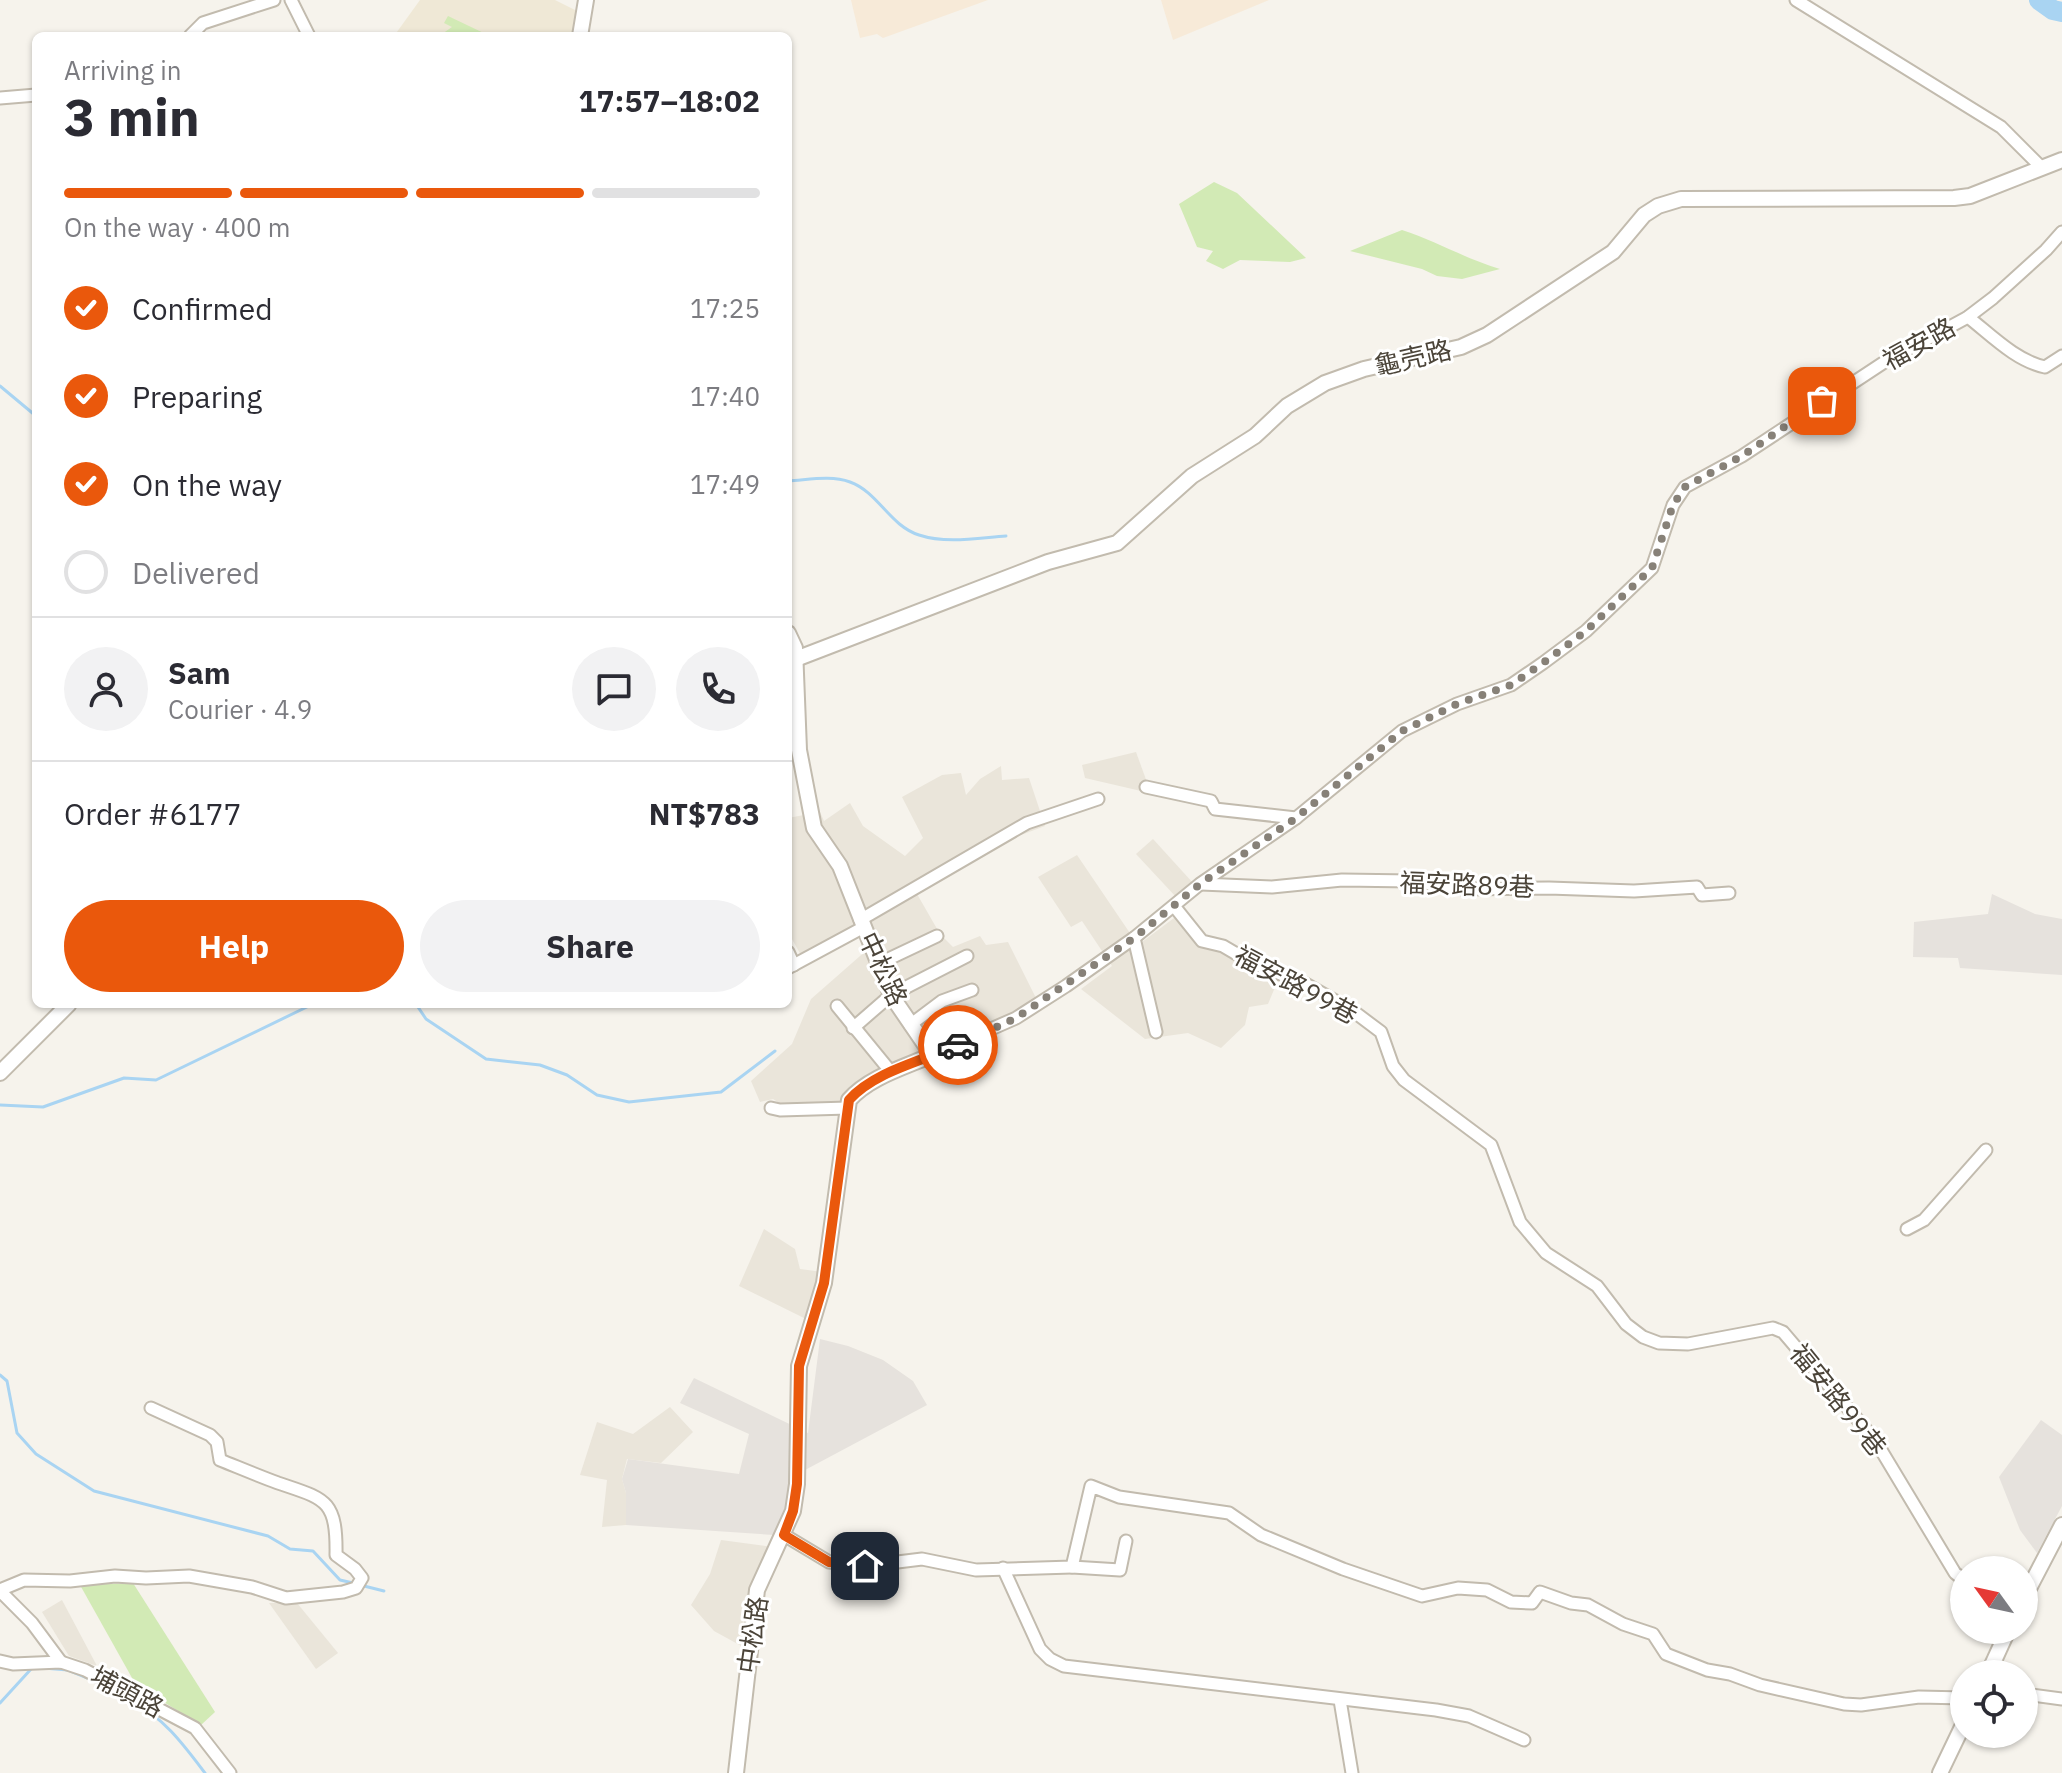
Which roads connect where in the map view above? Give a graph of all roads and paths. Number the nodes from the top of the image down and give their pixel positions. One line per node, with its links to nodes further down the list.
1 (274, 0): 5 (street)
2 (291, 0): 6 (street)
3 (586, 0): 7 (street)
4 (1796, 0): 11 (street)
5 (194, 32)
6 (307, 32)
7 (581, 32)
8 (32, 95): 9 (street)
9 (0, 98)
10 (2062, 160): 11 (street, 龜壳路)
11 (2042, 168): 16 (street, 龜壳路)
12 (2062, 232): 13 (street, 福安路)
13 (1968, 317): 14 (street); 19 (street, 福安路)
14 (2062, 356)
15 (792, 642): 16 (street, 中松路)
16 (792, 661): 23 (street, 中松路)
17 (1146, 787): 19 (street)
18 (1098, 799): 23 (street)
19 (1296, 818): 20 (street, 福安路)
20 (1200, 884): 21 (street, 福安路89巷); 22 (street, 福安路)
21 (1729, 893)
22 (1174, 906): 25 (street, 福安路); 47 (street, 福安路99巷)
23 (862, 924): 27 (street, 中松路); 28 (street)
24 (937, 936): 27 (street)
25 (1134, 938): 35 (street); 36 (street, 福安路)
26 (967, 956): 30 (street)
27 (880, 963): 30 (street, 中松路)
28 (792, 966)
29 (972, 990): 33 (street)
30 (891, 995): 33 (street, 中松路); 34 (street)
31 (837, 1006): 34 (street)
32 (65, 1008): 38 (street)
33 (910, 1025): 36 (street, 中松路)
34 (853, 1028): 37 (street)
35 (1156, 1032)
36 (932, 1055): 37 (street)
37 (891, 1072): 40 (street)
38 (0, 1073)
39 (771, 1108): 40 (street)
40 (848, 1108): 45 (street, 中松路)
41 (1986, 1150): 42 (street)
42 (1907, 1229)
43 (151, 1408): 51 (street)
44 (2062, 1525): 50 (street)
45 (784, 1535): 49 (street); 61 (street, 中松路)
46 (1126, 1541): 48 (street)
47 (1950, 1565)
48 (1072, 1567): 49 (street); 55 (street)
49 (1003, 1568): 57 (street)
50 (2038, 1571)
51 (0, 1590): 53 (street)
52 (0, 1661): 53 (street, 埔頭路)
53 (61, 1662): 60 (street, 埔頭路)
54 (2038, 1696): 56 (street)
55 (1950, 1698)
56 (2062, 1699)
57 (1340, 1700): 58 (street); 62 (street)
58 (1524, 1740)
59 (1952, 1748): 63 (street)
60 (230, 1773)
61 (736, 1773)
62 (1352, 1773)
63 (1940, 1773)

